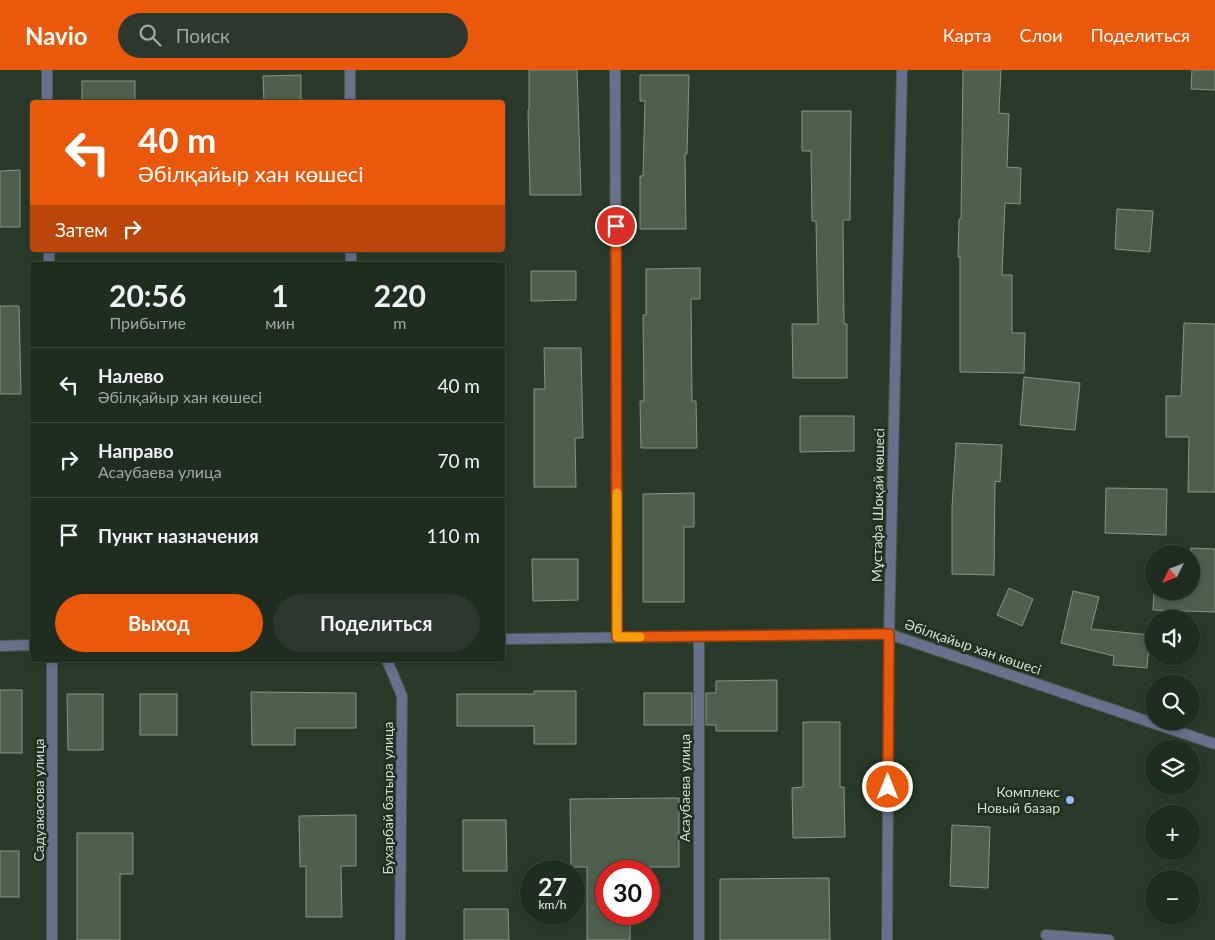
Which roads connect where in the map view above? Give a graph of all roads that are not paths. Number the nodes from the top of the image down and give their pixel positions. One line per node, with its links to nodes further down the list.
1 (47, 70): 5 (street)
2 (350, 70): 6 (street)
3 (615, 70): 9 (street)
4 (902, 70): 7 (street, Мұстафа Шоқай көшесі)
5 (47, 100)
6 (350, 100)
7 (889, 634): 8 (street, Әбілқайыр хан көшесі); 15 (street, Әбілқайыр хан көшесі); 20 (street, Мұстафа Шоқай көшесі)
8 (699, 636): 9 (street, Әбілқайыр хан көшесі); 19 (street, Асаубаева улица)
9 (617, 637): 10 (street, Әбілқайыр хан көшесі)
10 (505, 639)
11 (30, 645): 12 (street)
12 (0, 646)
13 (52, 662): 17 (street, Садуакасова улица)
14 (388, 662): 18 (street, Бухарбай батыра улица)
15 (1215, 744)
16 (1046, 935): 21 (street)
17 (52, 940)
18 (400, 940)
19 (700, 940)
20 (886, 940)
21 (1109, 940)

